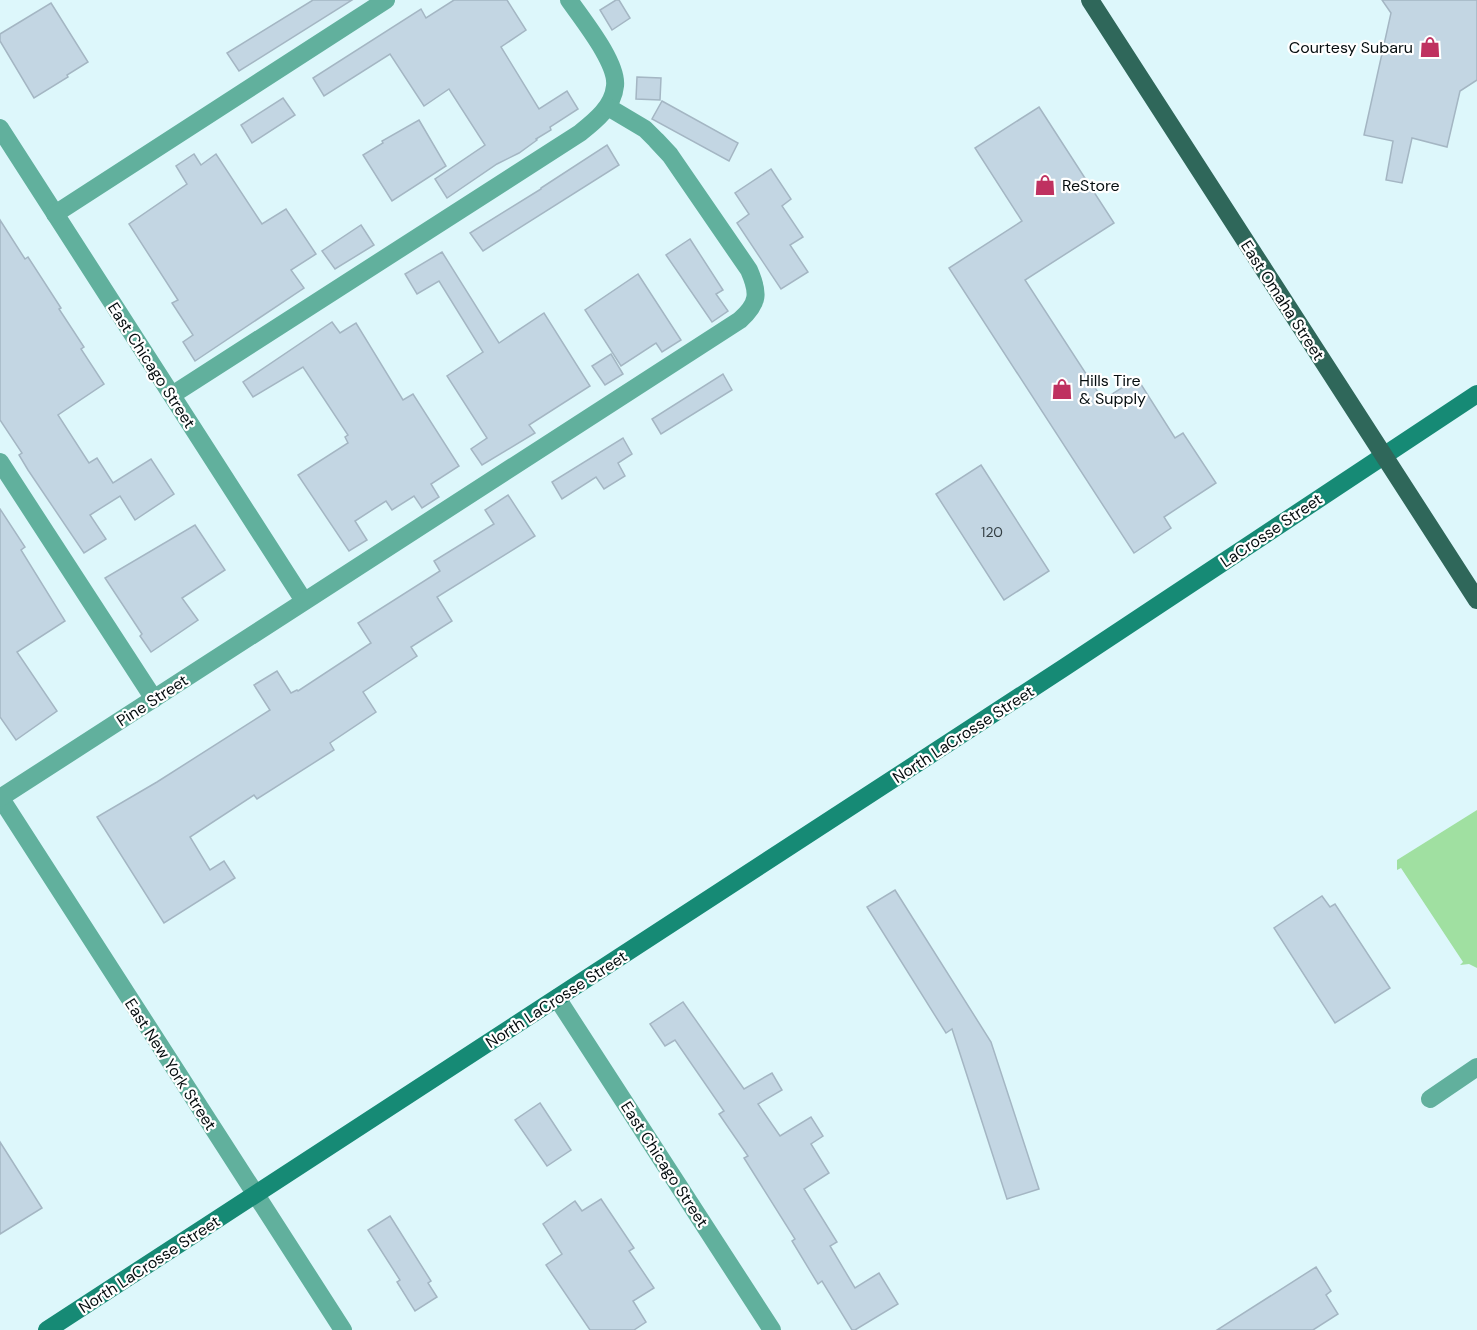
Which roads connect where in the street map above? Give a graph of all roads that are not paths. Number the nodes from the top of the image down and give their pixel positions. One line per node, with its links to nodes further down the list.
1 (386, 0): 6 (street)
2 (569, 0): 4 (street)
3 (1090, 0): 9 (main road, East Omaha Street)
4 (608, 107): 8 (street); 12 (street, Pine Street)
5 (0, 128): 6 (street, East Chicago Street)
6 (55, 214): 8 (street, East Chicago Street)
7 (1477, 394): 9 (main road, LaCrosse Street)
8 (172, 395): 12 (street, East Chicago Street)
9 (1383, 455): 11 (main road, East Omaha Street); 13 (main road, LaCrosse Street)
10 (0, 462): 14 (street)
11 (1477, 600)
12 (304, 601): 14 (street, Pine Street)
13 (1065, 668): 16 (main road, North LaCrosse Street)
14 (154, 699): 15 (street, Pine Street)
15 (0, 798): 19 (street, East New York Street)
16 (557, 998): 19 (main road, North LaCrosse Street); 22 (street, East Chicago Street)
17 (1477, 1067): 18 (street)
18 (1430, 1099)
19 (255, 1195): 20 (main road, North LaCrosse Street); 21 (street, East New York Street)
20 (47, 1330)
21 (343, 1330)
22 (772, 1330)

